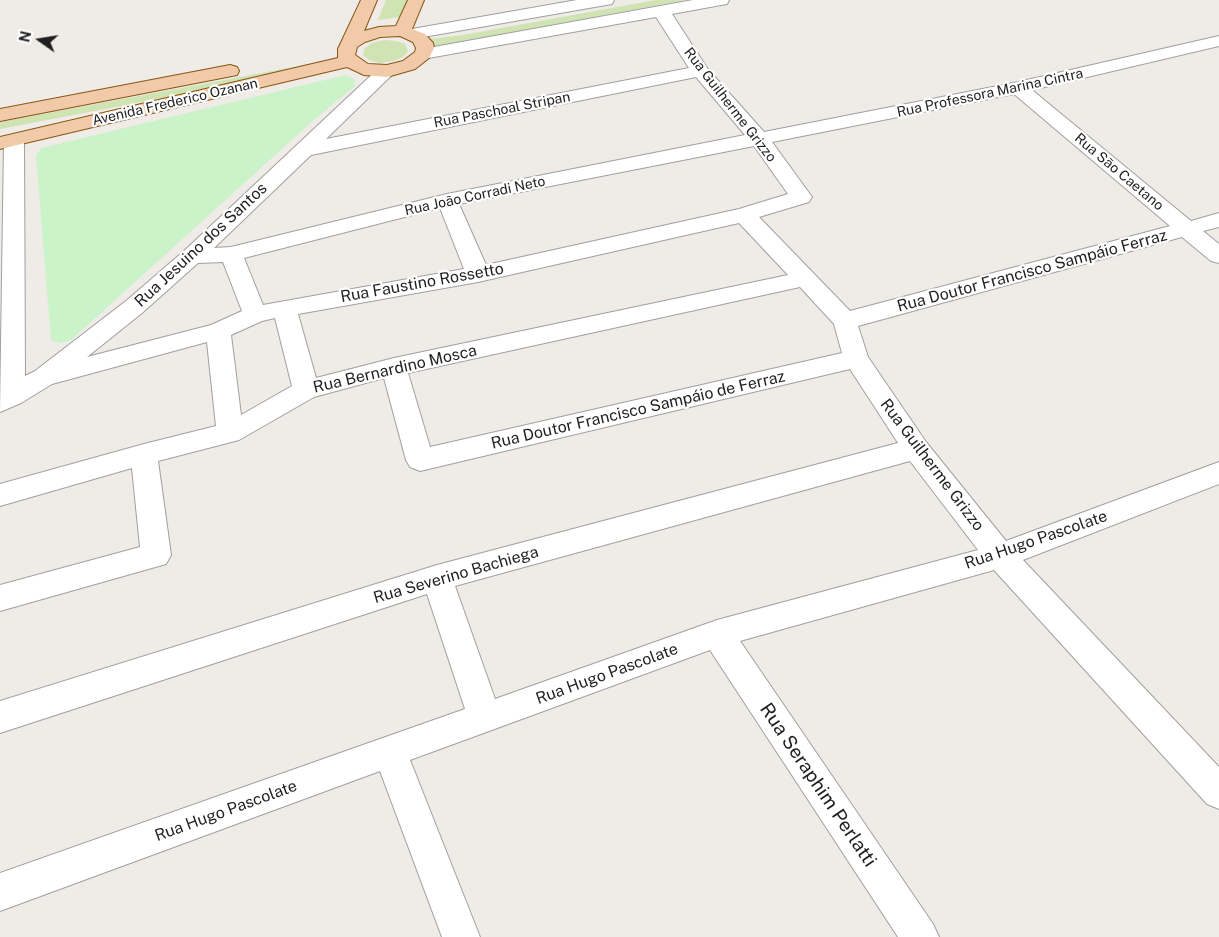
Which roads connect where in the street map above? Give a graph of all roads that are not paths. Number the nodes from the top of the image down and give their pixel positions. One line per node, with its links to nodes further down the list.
1 (369, 0): 8 (main road)
2 (416, 0): 6 (main road)
3 (606, 0): 6 (street)
4 (721, 0): 5 (street)
5 (661, 11): 9 (street); 11 (street, Rua Guilherme Grizzo)
6 (407, 33): 8 (main road); 9 (main road)
7 (1219, 42): 12 (street, Rua Professora Marina Cintra)
8 (349, 51): 10 (main road); 13 (main road, Avenida Frederico Ozanan); 15 (main road, Avenida Frederico Ozanan)
9 (423, 54): 10 (main road)
10 (387, 70): 16 (street, Rua Jesuino dos Santos)
11 (700, 71): 14 (street, Rua Guilherme Grizzo); 16 (street, Rua Paschoal Stripan)
12 (1018, 88): 14 (street, Rua Professora Marina Cintra); 21 (street, Rua São Caetano)
13 (0, 115)
14 (760, 140): 17 (street, Rua Guilherme Grizzo); 18 (street, Rua João Corradi Neto)
15 (7, 142): 35 (street)
16 (304, 150): 23 (street, Rua Jesuino dos Santos)
17 (801, 196): 19 (street, Rua Faustino Rossetto)
18 (447, 200): 22 (street, Rua João Corradi Neto); 25 (street)
19 (744, 215): 25 (street, Rua Faustino Rossetto); 26 (street, Rua Guilherme Grizzo)
20 (1219, 220): 21 (street, Rua Doutor Francisco Sampáio Ferraz)
21 (1188, 230): 24 (street, Rua São Caetano); 29 (street, Rua Doutor Francisco Sampáio Ferraz)
22 (231, 254): 23 (street, Rua João Corradi Neto); 28 (street)
23 (192, 256): 33 (street, Rua Jesuino dos Santos)
24 (1219, 256)
25 (478, 274): 27 (street, Rua Faustino Rossetto)
26 (803, 279): 29 (street, Rua Guilherme Grizzo); 32 (street, Rua Bernardino Mosca)
27 (284, 308): 28 (street, Rua Faustino Rossetto); 34 (street)
28 (255, 315): 30 (street, Rua Faustino Rossetto)
29 (845, 321): 31 (street, Rua Guilherme Grizzo)
30 (218, 331): 33 (street, Rua Faustino Rossetto); 36 (street)
31 (856, 359): 32 (street, Rua Doutor Francisco Sampáio de Ferraz); 37 (street, Rua Guilherme Grizzo)
32 (394, 367): 34 (street, Rua Bernardino Mosca)
33 (44, 377): 35 (street, Rua Jesuino dos Santos)
34 (306, 390): 36 (street, Rua Bernardino Mosca)
35 (6, 399)
36 (230, 433): 38 (street, Rua Bernardino Mosca)
37 (916, 449): 41 (street, Rua Guilherme Grizzo); 42 (street, Rua Severino Bachiega)
38 (144, 454): 40 (street, Rua Bernardino Mosca); 43 (street)
39 (1219, 474): 41 (street, Rua Hugo Pascolate)
40 (0, 495)
41 (1000, 556): 44 (street, Rua Hugo Pascolate); 48 (street, Rua Guilherme Grizzo)
42 (437, 578): 45 (street, Rua Severino Bachiega); 46 (street)
43 (0, 598)
44 (716, 634): 46 (street, Rua Hugo Pascolate); 51 (street, Rua Seraphim Perlatti)
45 (0, 717)
46 (485, 718): 47 (street, Rua Hugo Pascolate)
47 (390, 752): 49 (street, Rua Hugo Pascolate); 50 (street)
48 (1219, 792)
49 (0, 892)
50 (461, 937)
51 (920, 937)

